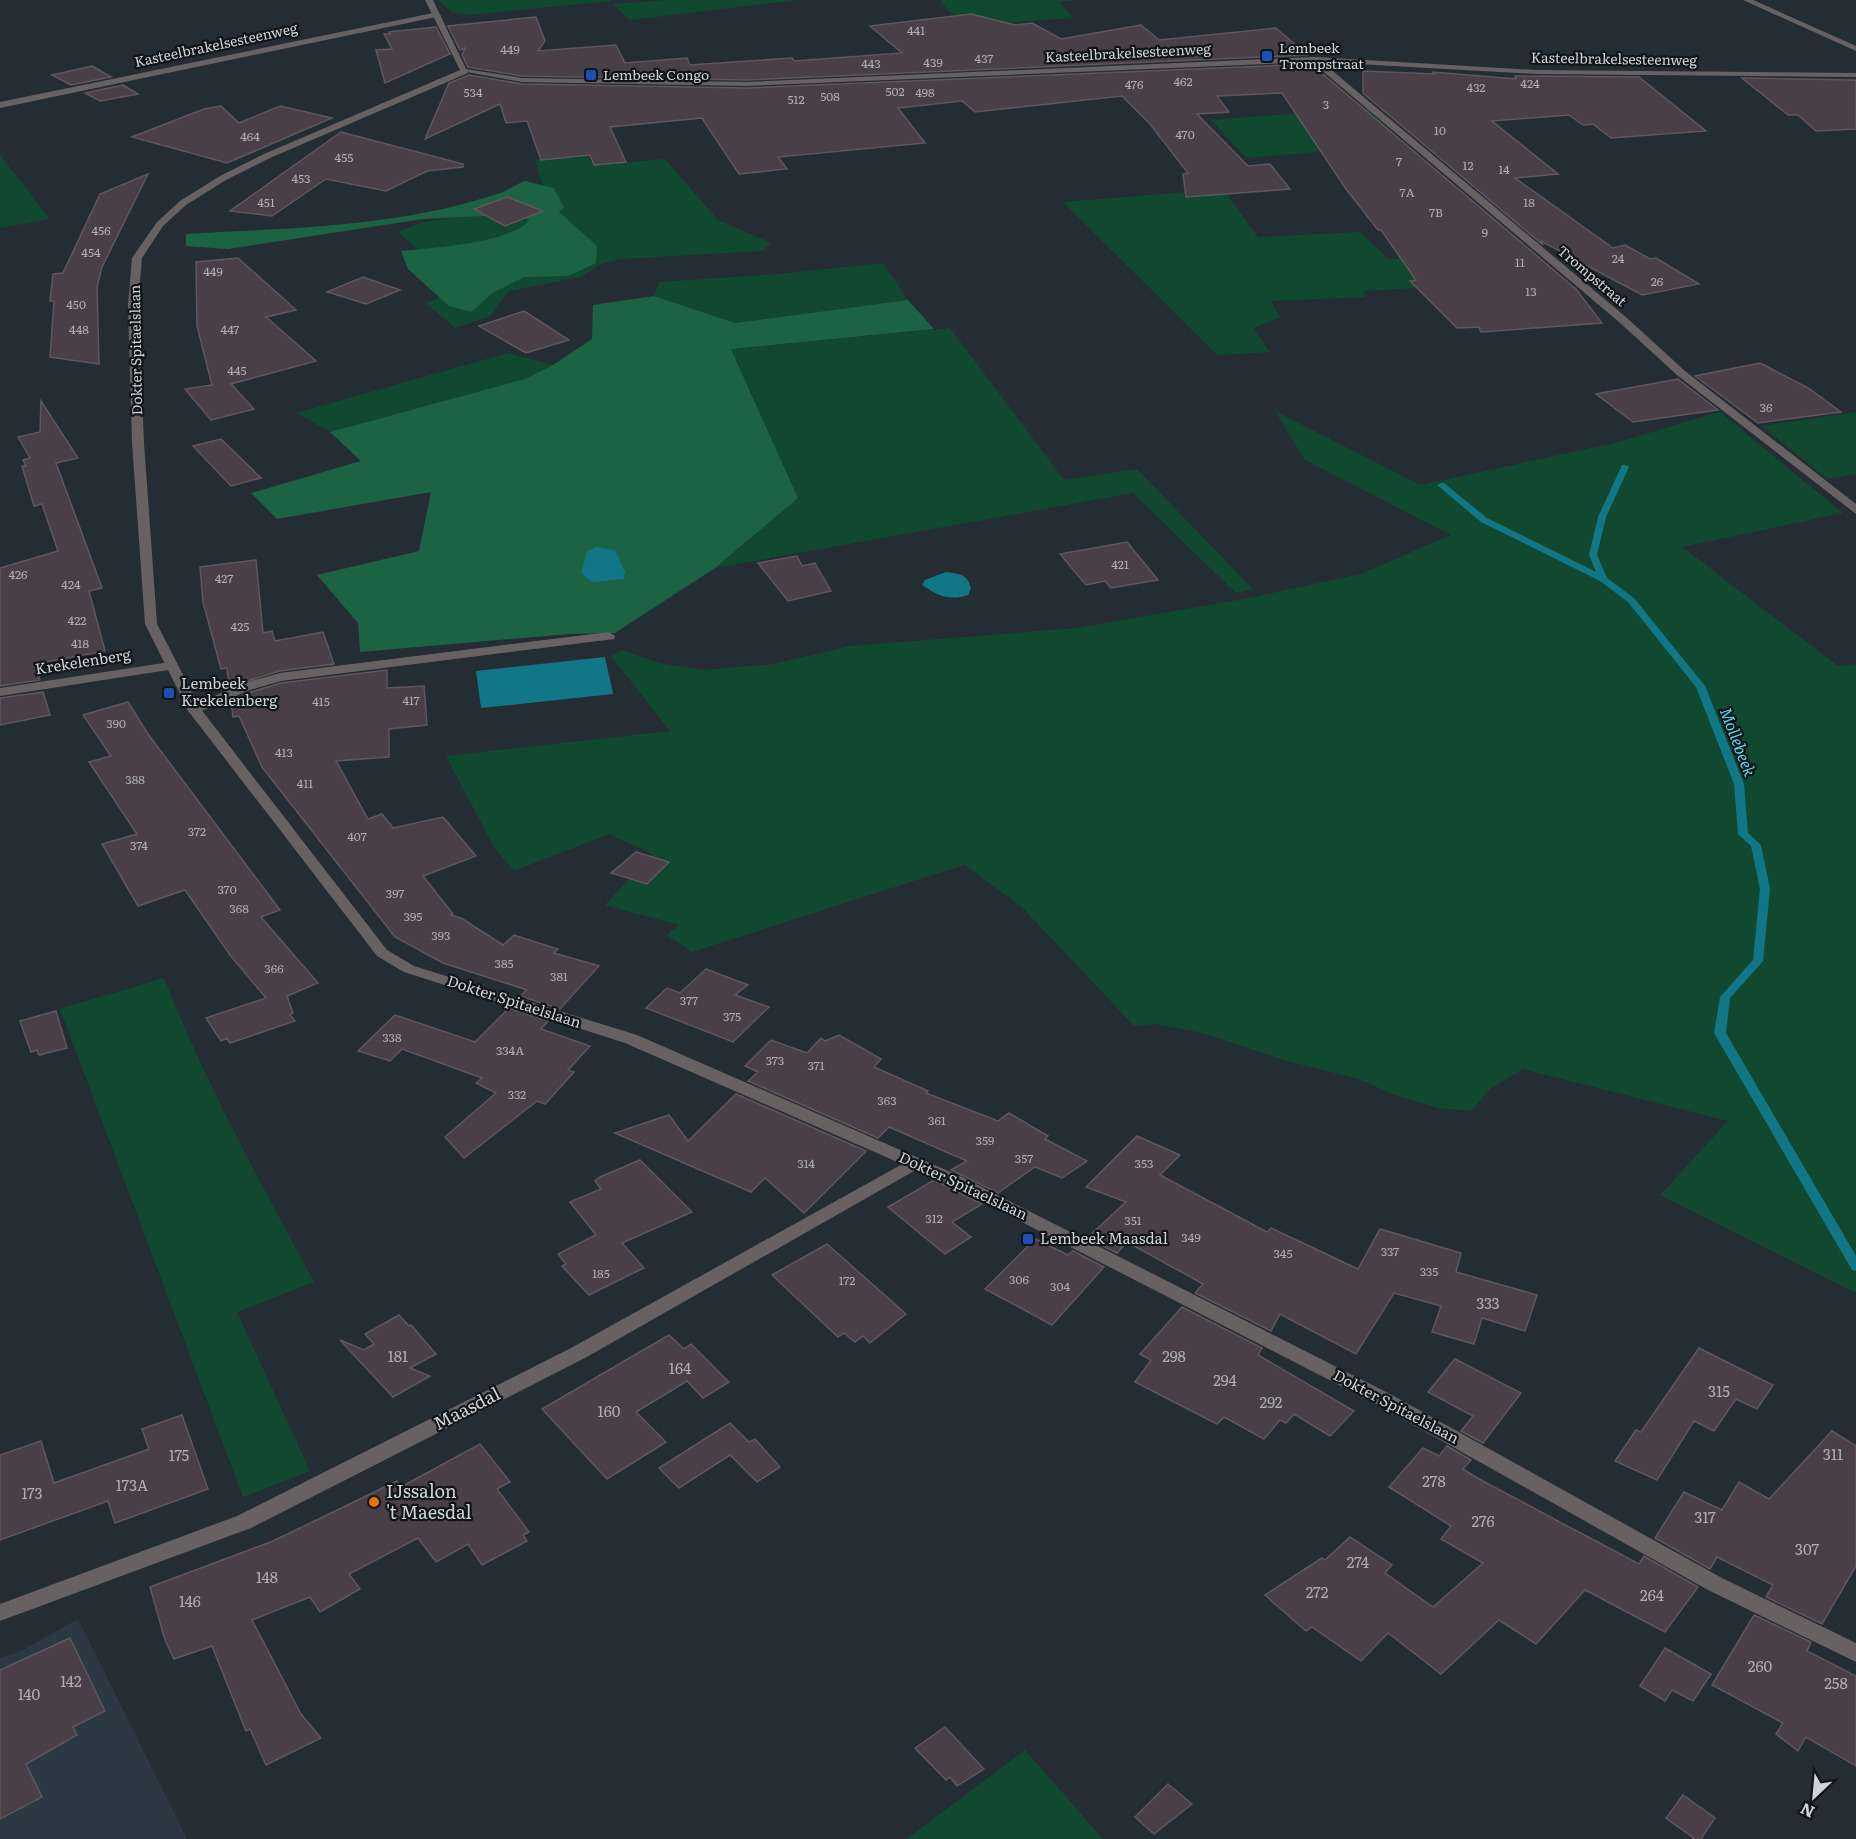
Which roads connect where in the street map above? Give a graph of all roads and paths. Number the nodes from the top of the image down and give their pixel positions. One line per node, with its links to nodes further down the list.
1 (429, 0): 3 (street)
2 (1747, 0): 4 (street)
3 (438, 14): 6 (street); 8 (street, Kasteelbrakelsesteenweg)
4 (1856, 49)
5 (1314, 59): 6 (street, Kasteelbrakelsesteenweg); 7 (street, Kasteelbrakelsesteenweg); 9 (street, Trompstraat)
6 (465, 71): 11 (street, Dokter Spitaelslaan)
7 (1856, 75)
8 (0, 105)
9 (1856, 510)
10 (609, 636): 13 (street)
11 (170, 666): 12 (street, Krekelenberg); 13 (street, Dokter Spitaelslaan)
12 (0, 692)
13 (194, 708): 14 (street, Dokter Spitaelslaan)
14 (915, 1163): 15 (street, Maasdal); 16 (street, Dokter Spitaelslaan)
15 (0, 1613)
16 (1856, 1653)

